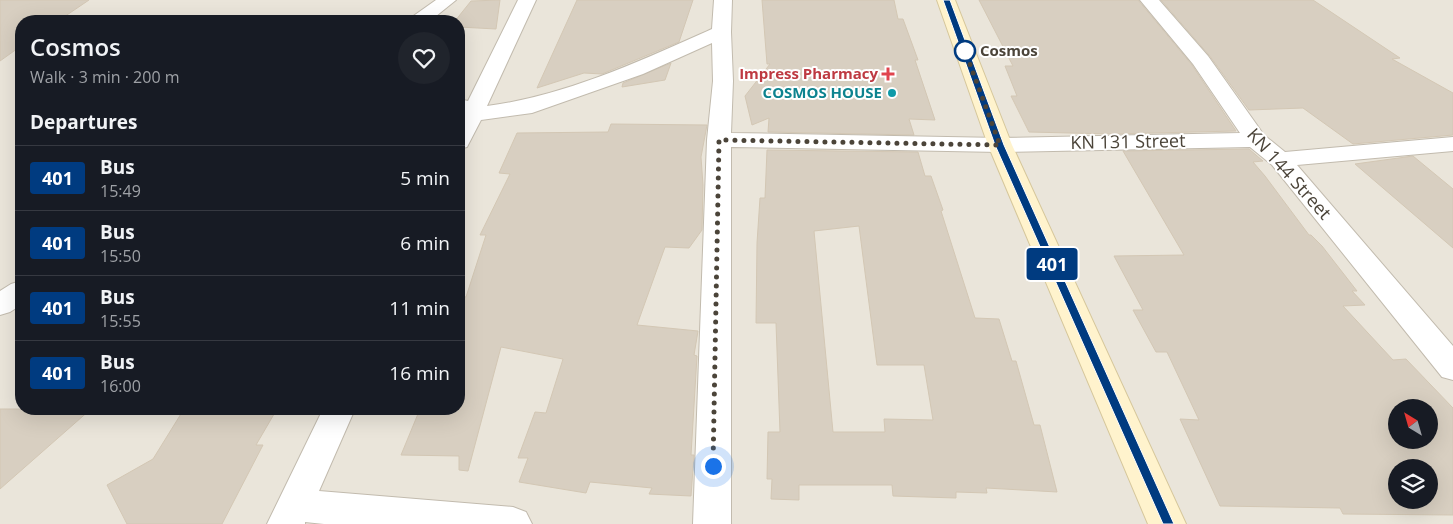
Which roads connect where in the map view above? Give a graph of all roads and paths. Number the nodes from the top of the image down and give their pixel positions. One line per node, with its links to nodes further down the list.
1 (415, 0): 6 (street)
2 (527, 0): 9 (street)
3 (723, 0): 8 (street)
4 (946, 0): 13 (main road)
5 (1149, 0): 11 (street, KN 144 Street)
6 (444, 2): 7 (street)
7 (427, 15)
8 (721, 32): 9 (street); 10 (street)
9 (465, 110)
10 (719, 140): 13 (street, KN 131 Street); 21 (street)
11 (1256, 140): 13 (street, KN 131 Street); 14 (street, KN 144 Street)
12 (1453, 144): 14 (street)
13 (1000, 145): 22 (main road)
14 (1280, 160): 17 (street, KN 144 Street)
15 (15, 295): 16 (street)
16 (0, 305)
17 (1453, 368)
18 (335, 415): 19 (street)
19 (291, 514): 20 (street)
20 (513, 524)
21 (712, 524)
22 (1168, 524)

